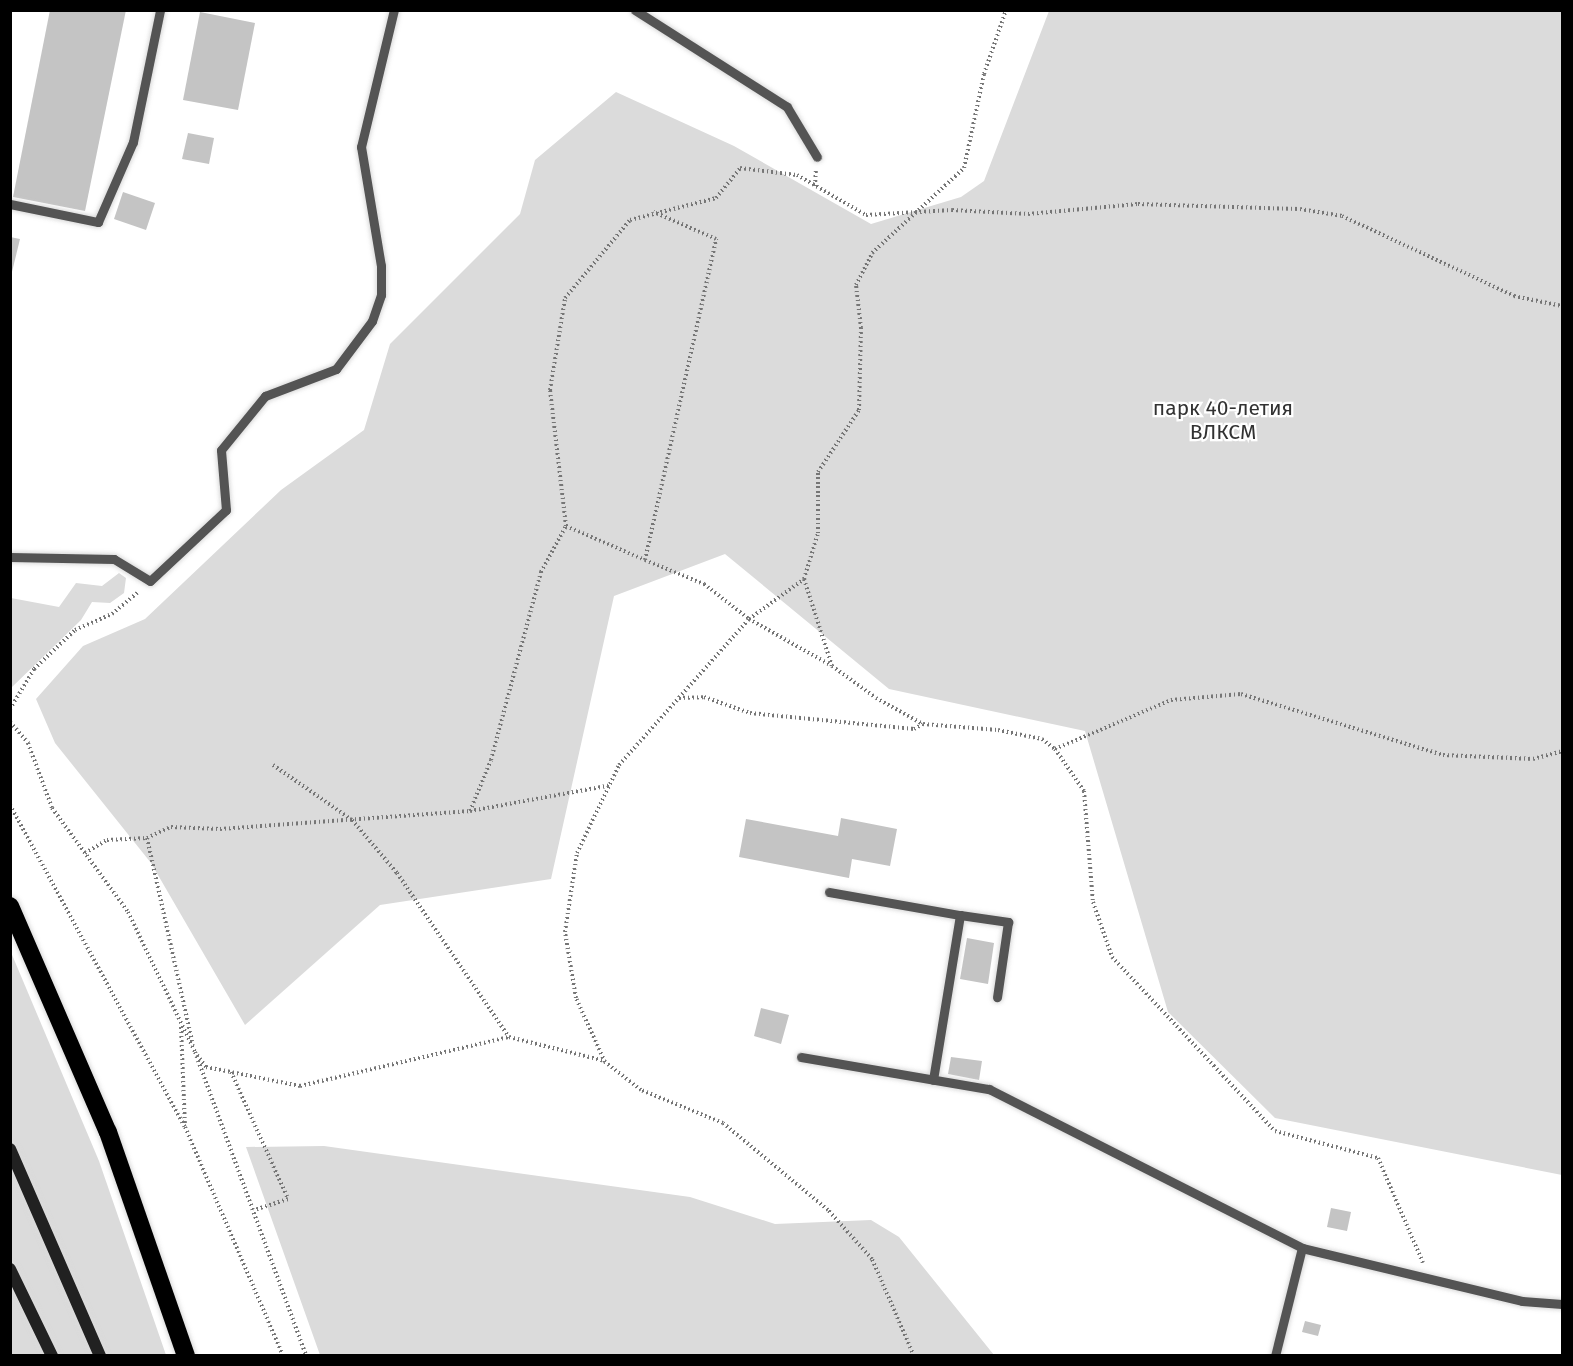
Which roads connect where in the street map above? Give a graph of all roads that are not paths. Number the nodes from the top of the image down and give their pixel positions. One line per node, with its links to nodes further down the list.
1 (160, 10): 5 (lane)
2 (394, 10): 6 (lane)
3 (635, 10): 4 (lane)
4 (817, 157)
5 (10, 204)
6 (10, 557)
7 (830, 892): 9 (lane)
8 (10, 906): 19 (highway)
9 (960, 915): 10 (lane); 12 (lane)
10 (997, 997)
11 (801, 1057): 12 (lane)
12 (933, 1080): 14 (lane)
13 (10, 1149): 18 (main road)
14 (1302, 1248): 16 (lane); 20 (lane)
15 (10, 1269): 17 (main road)
16 (1563, 1304)
17 (52, 1356)
18 (100, 1356)
19 (186, 1356)
20 (1275, 1356)

